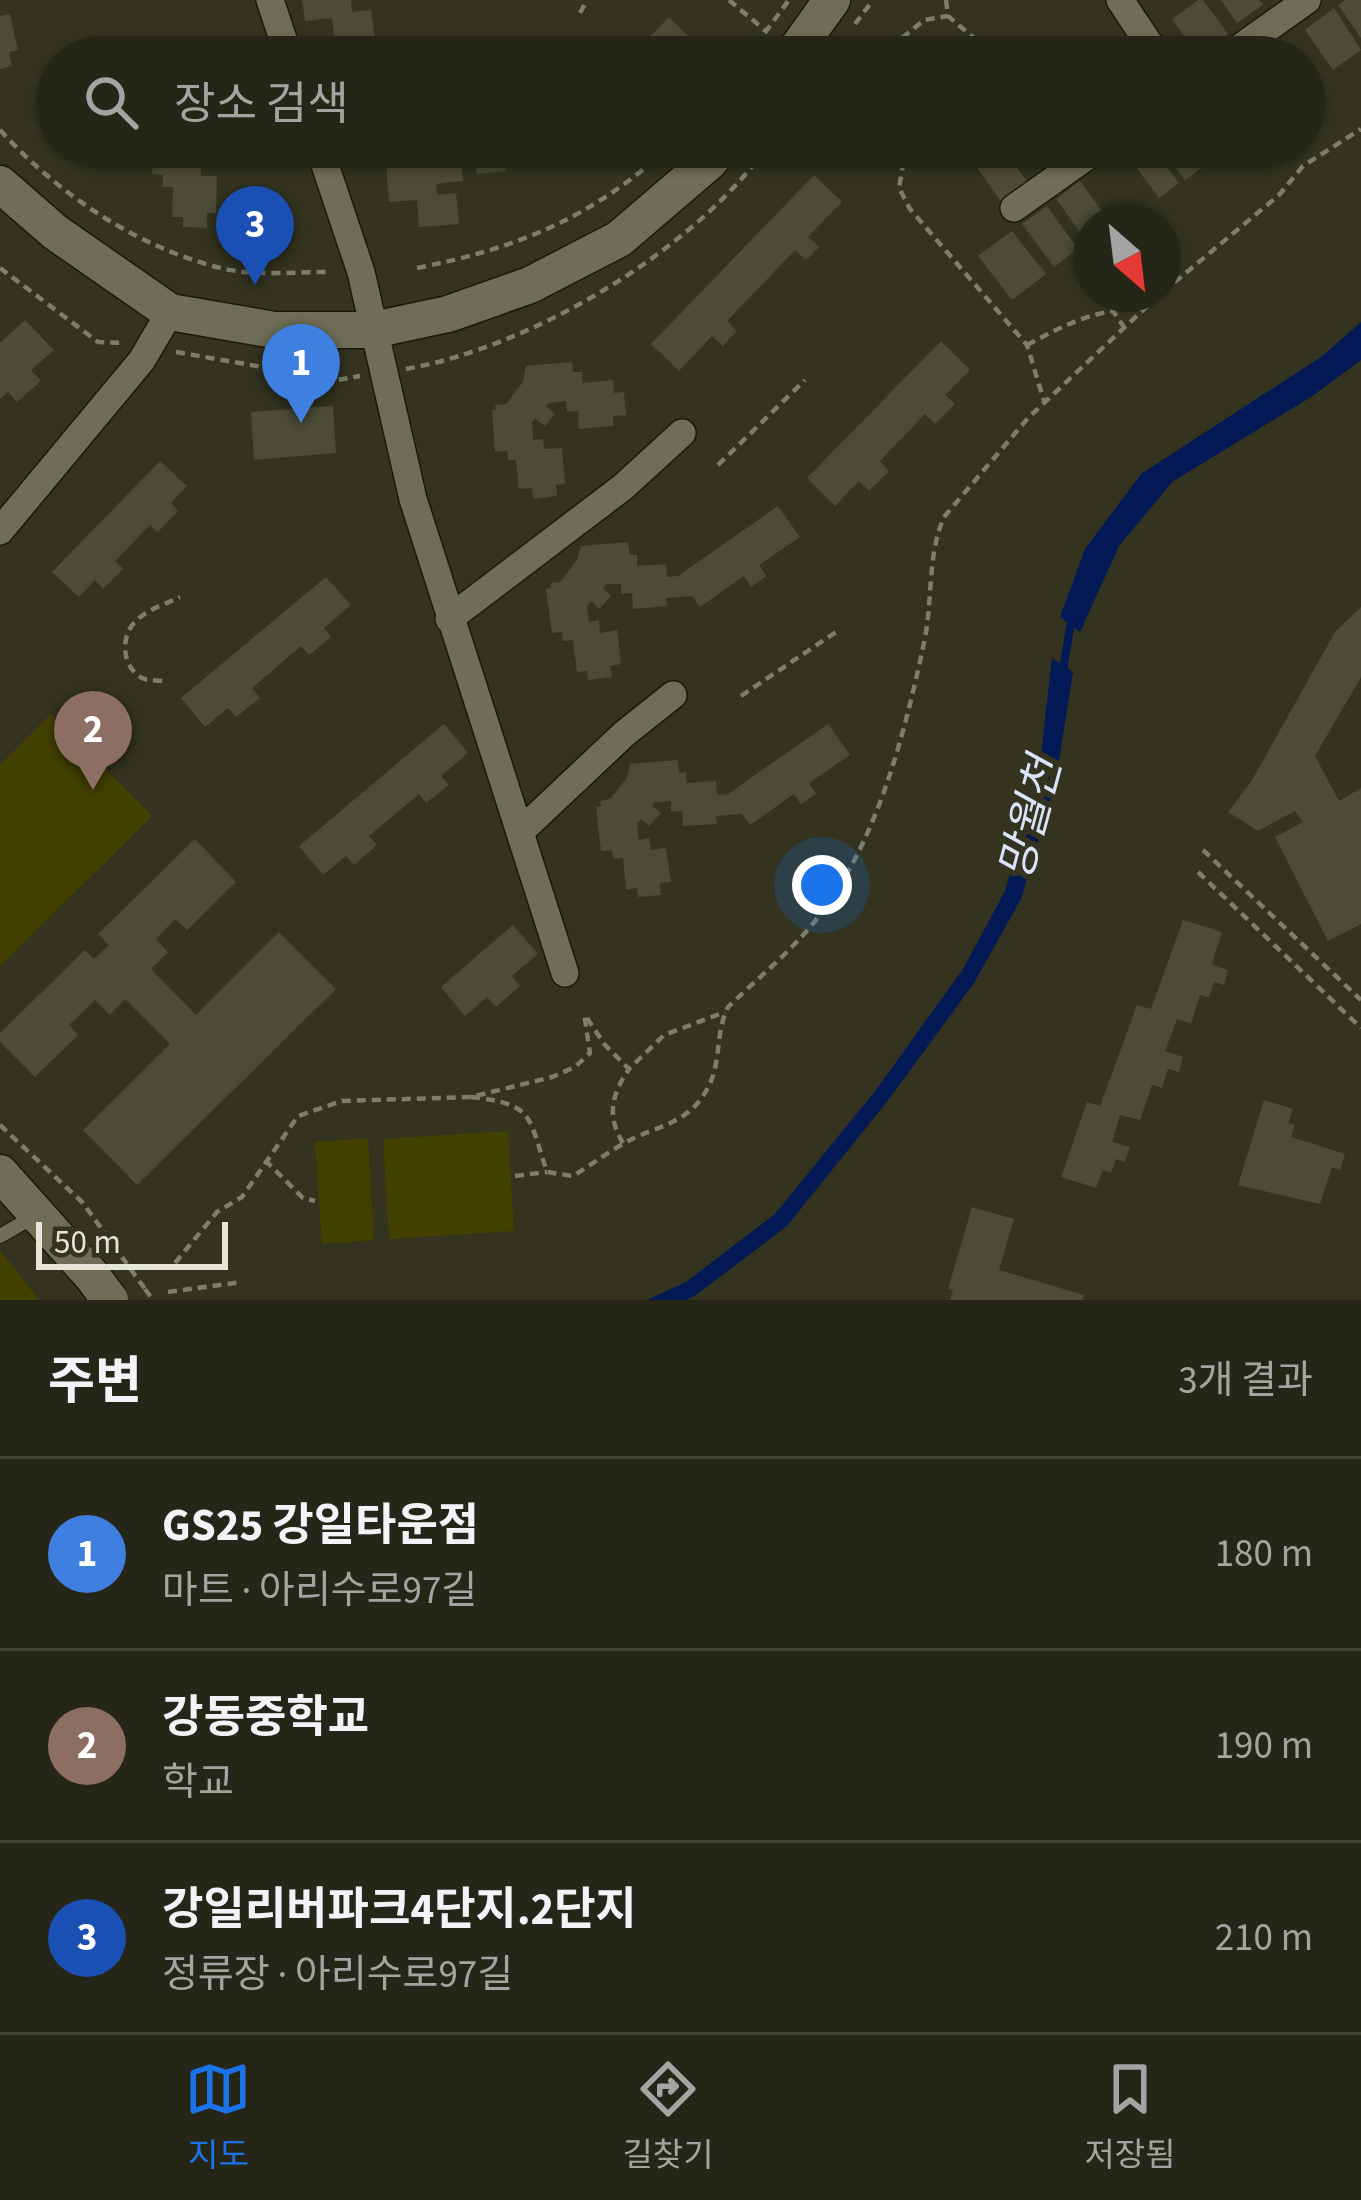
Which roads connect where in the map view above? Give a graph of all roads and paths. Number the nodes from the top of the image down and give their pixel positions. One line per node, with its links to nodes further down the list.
1 (270, 0): 11 (street)
2 (587, 0): 9 (path)
3 (729, 0): 12 (path)
4 (789, 0): 13 (path)
5 (832, 0): 14 (street)
6 (946, 0): 10 (path)
7 (1120, 0): 17 (street)
8 (1307, 0): 18 (street)
9 (580, 13)
10 (948, 16): 15 (path); 16 (path)
11 (282, 36)
12 (770, 36)
13 (785, 36)
14 (796, 36)
15 (905, 36)
16 (972, 36)
17 (1144, 36)
18 (1256, 36)
19 (1361, 129): 21 (path)
20 (0, 130): 32 (path)
21 (1325, 152)
22 (326, 168): 37 (street)
23 (647, 168): 31 (path)
24 (701, 168): 37 (street)
25 (902, 168): 39 (path)
26 (1070, 168): 29 (street)
27 (1301, 168): 33 (path)
28 (0, 184): 34 (street)
29 (1014, 208)
30 (0, 268): 38 (path)
31 (416, 268)
32 (327, 272)
33 (1181, 277)
34 (170, 312): 37 (street); 38 (street)
35 (1141, 312): 36 (path)
36 (1124, 327): 39 (path); 43 (path)
37 (373, 330): 41 (street)
38 (152, 345): 41 (path); 46 (street)
39 (1027, 345): 43 (path)
40 (431, 364): 41 (path)
41 (383, 373): 48 (street)
42 (805, 380): 45 (path)
43 (1044, 401): 58 (path)
44 (682, 433): 48 (street)
45 (718, 465)
46 (0, 532)
47 (180, 597): 50 (path)
48 (449, 620): 53 (street)
49 (836, 632): 52 (path)
50 (162, 681)
51 (673, 695): 53 (street)
52 (741, 696)
53 (520, 832): 56 (street)
54 (1203, 850): 57 (path)
55 (1198, 872): 59 (path)
56 (565, 974)
57 (1361, 1000)
58 (725, 1012): 60 (path); 63 (path)
59 (1361, 1028)
60 (629, 1069): 61 (path); 63 (path)
61 (471, 1097): 64 (path); 65 (path)
62 (0, 1125): 73 (path)
63 (623, 1143): 65 (path)
64 (265, 1160): 68 (path); 71 (path)
65 (547, 1172): 67 (path)
66 (0, 1173): 69 (street)
67 (514, 1176)
68 (315, 1201)
69 (38, 1214): 70 (lane); 73 (street)
70 (0, 1236)
71 (175, 1263)
72 (242, 1282): 74 (path)
73 (116, 1289): 75 (path, bridge)
74 (168, 1292)
75 (152, 1300)

